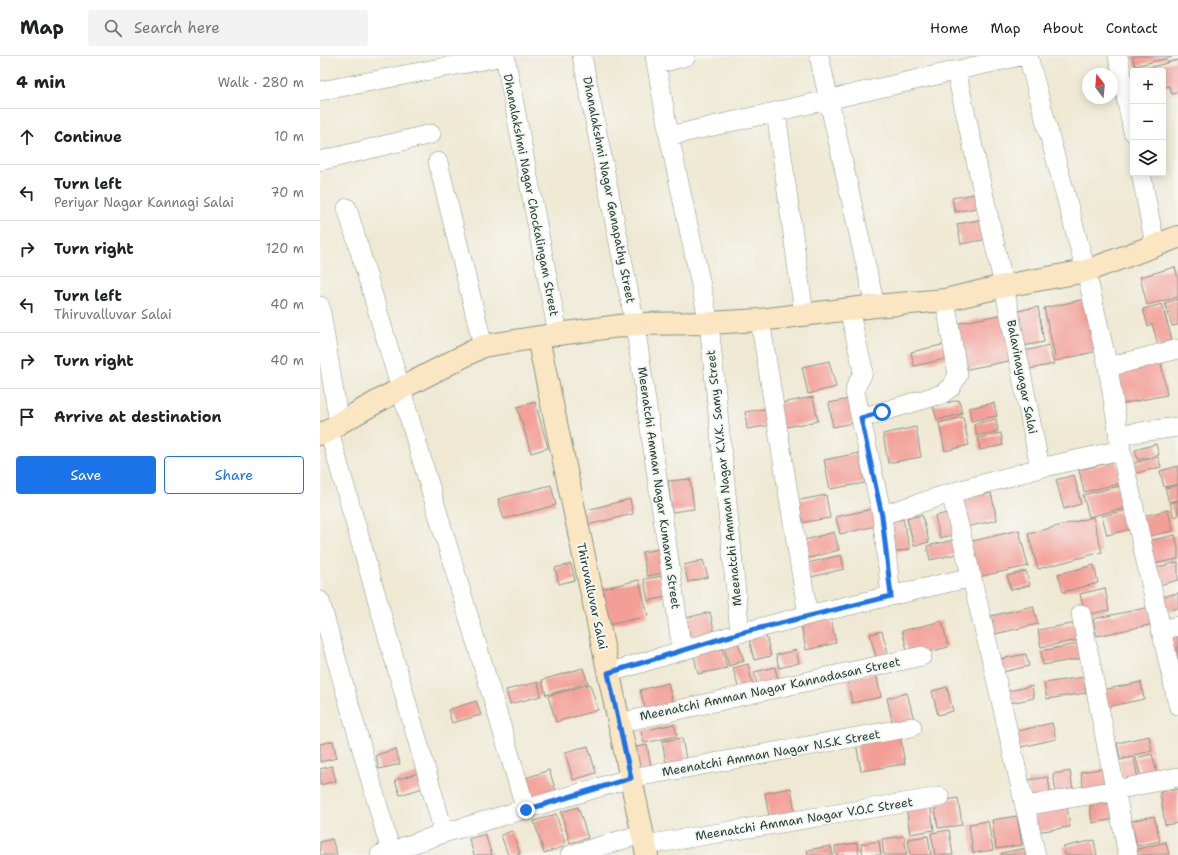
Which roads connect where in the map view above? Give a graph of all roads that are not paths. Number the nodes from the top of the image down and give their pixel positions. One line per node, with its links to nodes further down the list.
1 (505, 56): 10 (street); 32 (street, Dhanalakshmi Nagar Chockalingam Street)
2 (582, 56): 31 (street, Dhanalakshmi Nagar Ganapathy Street)
3 (686, 56): 8 (street)
4 (820, 56): 11 (street)
5 (1020, 56): 9 (street)
6 (1028, 56): 22 (street)
7 (1118, 56): 13 (street)
8 (656, 60): 15 (street, Meenatchi Amman Nagar K.V.K. Samy Street)
9 (956, 70): 11 (street); 23 (street, Balavinayagar Salai)
10 (320, 91)
11 (829, 99): 12 (street); 26 (street)
12 (776, 112): 15 (street); 28 (street)
13 (1130, 117)
14 (431, 134): 16 (street)
15 (669, 136): 30 (street, Meenatchi Amman Nagar K.V.K. Samy Street)
16 (320, 161)
17 (438, 162): 33 (street)
18 (1142, 176): 21 (street)
19 (347, 208): 36 (street)
20 (1178, 237): 21 (street)
21 (1155, 245): 22 (street)
22 (1086, 271): 23 (street); 35 (street)
23 (1004, 286): 24 (street); 41 (street, Balavinayagar Salai)
24 (945, 300): 26 (street); 37 (street)
25 (320, 306): 39 (street)
26 (875, 306): 27 (street)
27 (849, 309): 28 (street); 37 (street)
28 (804, 314): 29 (street)
29 (760, 320): 30 (street); 48 (street)
30 (709, 323): 31 (street); 50 (street, Meenatchi Amman Nagar K.V.K. Samy Street)
31 (635, 324): 32 (street); 51 (street, Meenatchi Amman Nagar Kumaran Street)
32 (548, 336): 33 (street); 53 (street, Thiruvalluvar Salai)
33 (483, 346): 36 (street)
34 (1178, 349): 35 (street)
35 (1108, 367): 40 (street)
36 (402, 388): 39 (street); 62 (street)
37 (861, 418): 43 (street)
38 (1178, 427): 40 (street)
39 (329, 429): 63 (street)
40 (1120, 442): 41 (street); 49 (street)
41 (1040, 468): 42 (street)
42 (951, 493): 43 (street); 44 (street)
43 (882, 516): 45 (street)
44 (972, 577): 45 (street); 61 (street)
45 (891, 596): 48 (street)
46 (320, 601): 65 (street)
47 (1081, 614): 59 (street)
48 (808, 615): 50 (street)
49 (1169, 628): 54 (street)
50 (740, 633): 51 (street)
51 (682, 651): 53 (street)
52 (922, 656): 55 (street, Meenatchi Amman Nagar Kannadasan Street)
53 (608, 673): 55 (street, Thiruvalluvar Salai)
54 (1178, 705)
55 (619, 723): 58 (street, Thiruvalluvar Salai)
56 (912, 727): 58 (street, Meenatchi Amman Nagar N.S.K Street)
57 (1178, 777): 59 (street)
58 (631, 778): 62 (street, Meenatchi Amman Nagar N.S.K Street); 64 (street, Thiruvalluvar Salai)
59 (1116, 790): 61 (street); 68 (street)
60 (940, 797): 64 (street, Meenatchi Amman Nagar V.O.C Street)
61 (1026, 806): 67 (street)
62 (526, 810): 63 (street, Meenatchi Amman Nagar N.S.K Street)
63 (444, 833): 65 (street, Meenatchi Amman Nagar N.S.K Street)
64 (645, 845): 66 (street, Meenatchi Amman Nagar V.O.C Street)
65 (386, 853)
66 (570, 855)
67 (1036, 855)
68 (1128, 855)

